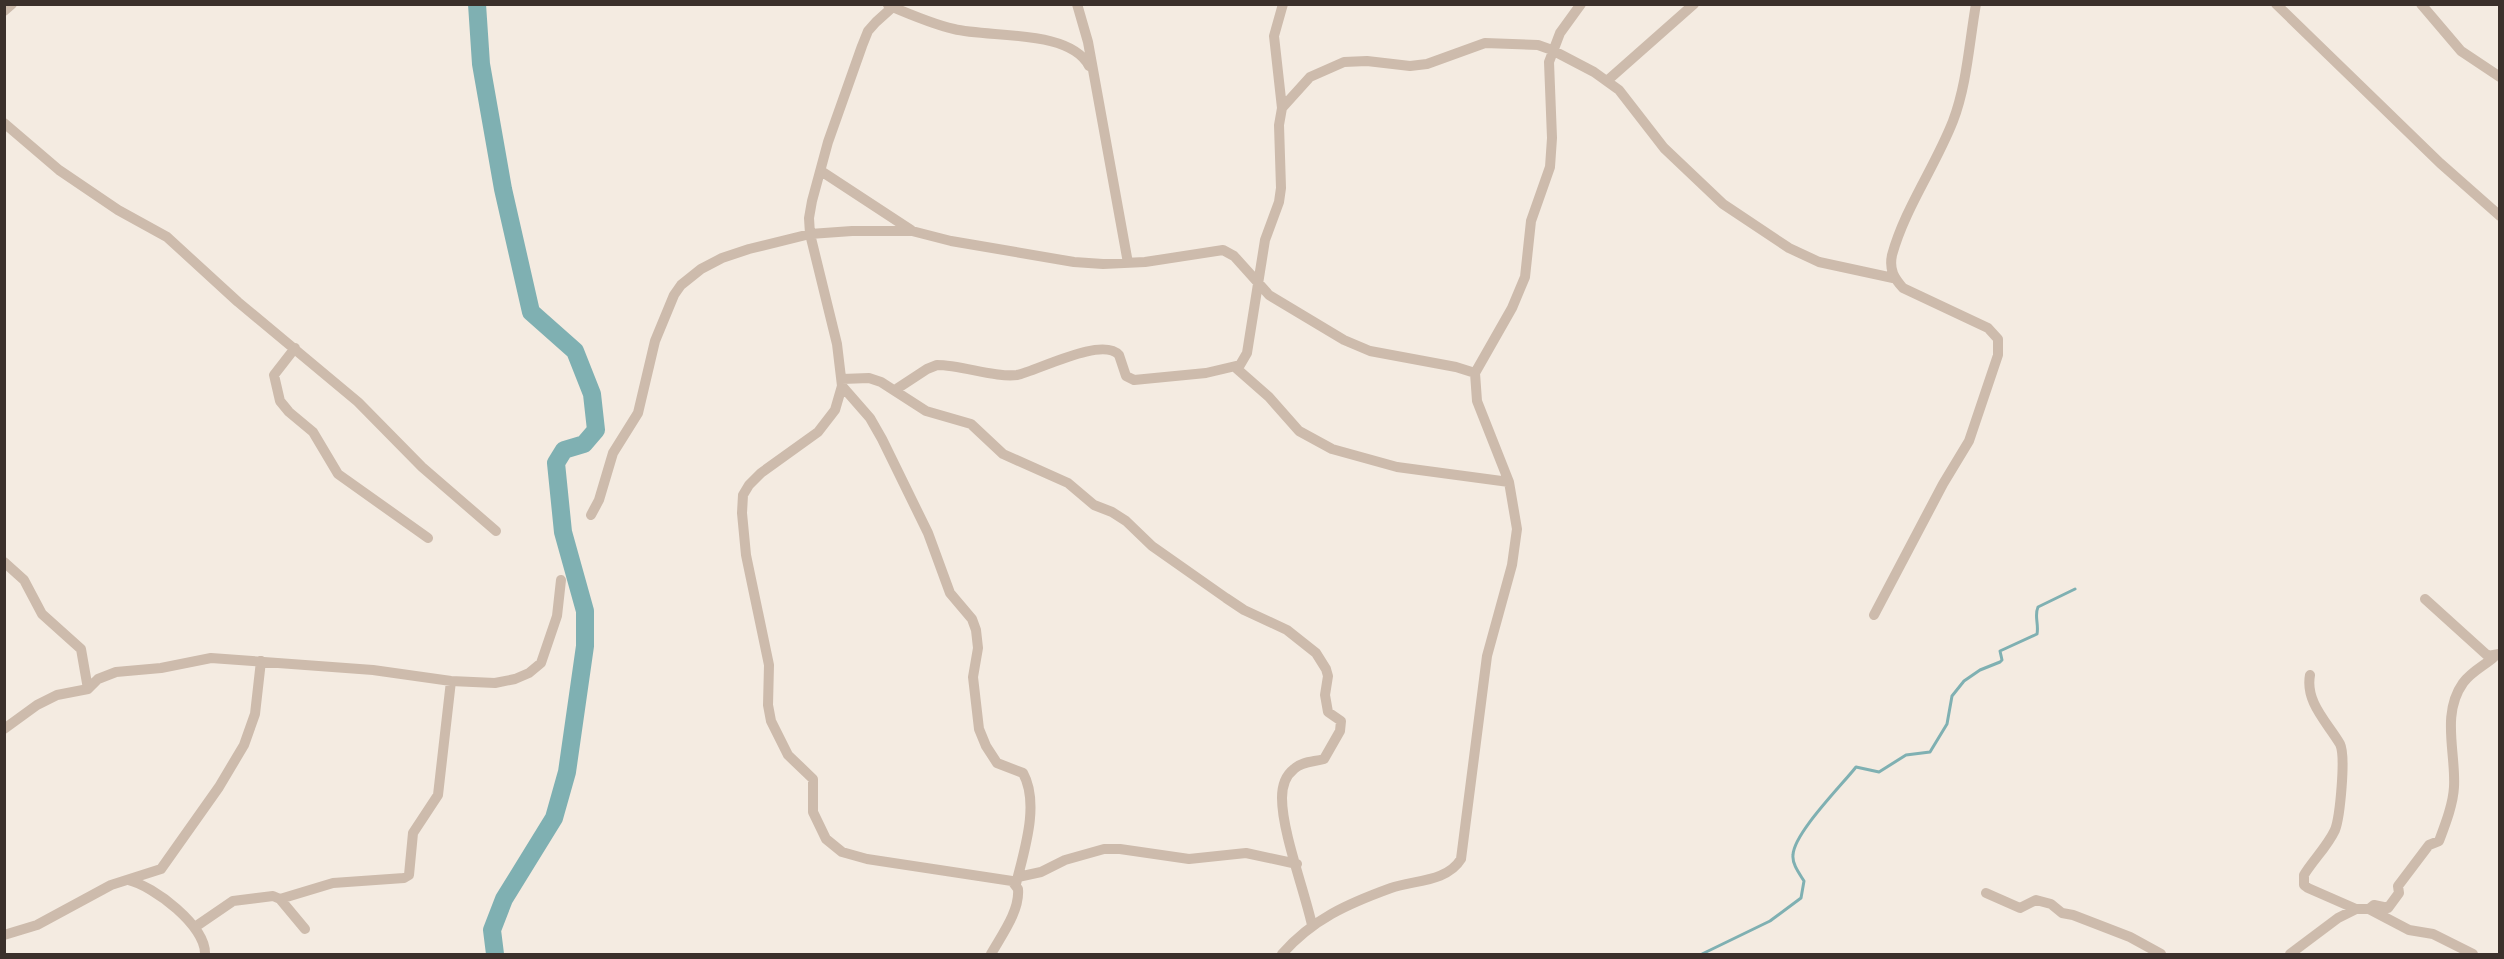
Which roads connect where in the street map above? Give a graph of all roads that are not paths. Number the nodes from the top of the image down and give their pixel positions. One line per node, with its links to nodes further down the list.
1 (12, 4): 10 (street)
2 (1077, 4): 12 (street)
3 (1283, 4): 15 (street)
4 (1581, 4): 11 (street)
5 (1694, 4): 14 (street)
6 (1976, 4): 22 (street)
7 (2276, 4): 18 (street)
8 (2421, 4): 13 (street)
9 (892, 5): 12 (street); 17 (street)
10 (4, 11)
11 (1552, 50): 14 (street); 15 (street); 26 (street)
12 (1091, 69): 21 (street)
13 (2499, 77)
14 (1608, 80): 22 (street)
15 (1282, 108): 23 (street)
16 (4, 123): 24 (street)
17 (821, 171): 19 (street); 20 (street)
18 (2499, 216)
19 (912, 231): 20 (street); 21 (street)
20 (810, 234): 27 (street); 30 (street)
21 (1128, 263): 23 (street)
22 (1893, 278): 36 (street)
23 (1259, 286): 25 (street); 26 (street)
24 (295, 348): 31 (street); 32 (street)
25 (1236, 368): 28 (street); 29 (street)
26 (1475, 373): 29 (street)
27 (842, 382): 28 (street); 45 (street); 45 (street)
28 (895, 390): 43 (street)
29 (1509, 482): 50 (street)
30 (591, 515)
31 (496, 531)
32 (428, 538)
33 (4, 562): 41 (street)
34 (561, 580): 40 (street)
35 (2425, 599): 37 (street)
36 (1874, 615)
37 (2497, 655): 49 (street)
38 (261, 661): 40 (street); 41 (street); 44 (street)
39 (2310, 675): 48 (street)
40 (451, 681): 47 (street)
41 (88, 689): 42 (street)
42 (4, 729)
43 (1297, 864): 45 (street); 50 (street)
44 (128, 880): 51 (street); 53 (street)
45 (1017, 880): 55 (street)
46 (1986, 893): 57 (street)
47 (280, 899): 51 (street); 52 (street)
48 (2356, 909): 49 (street); 58 (street)
49 (2369, 909): 59 (street)
50 (1312, 925): 56 (street)
51 (195, 927): 54 (street)
52 (305, 929)
53 (4, 935)
54 (206, 954)
55 (991, 954)
56 (1282, 954)
57 (2161, 954)
58 (2290, 954)
59 (2474, 954)

